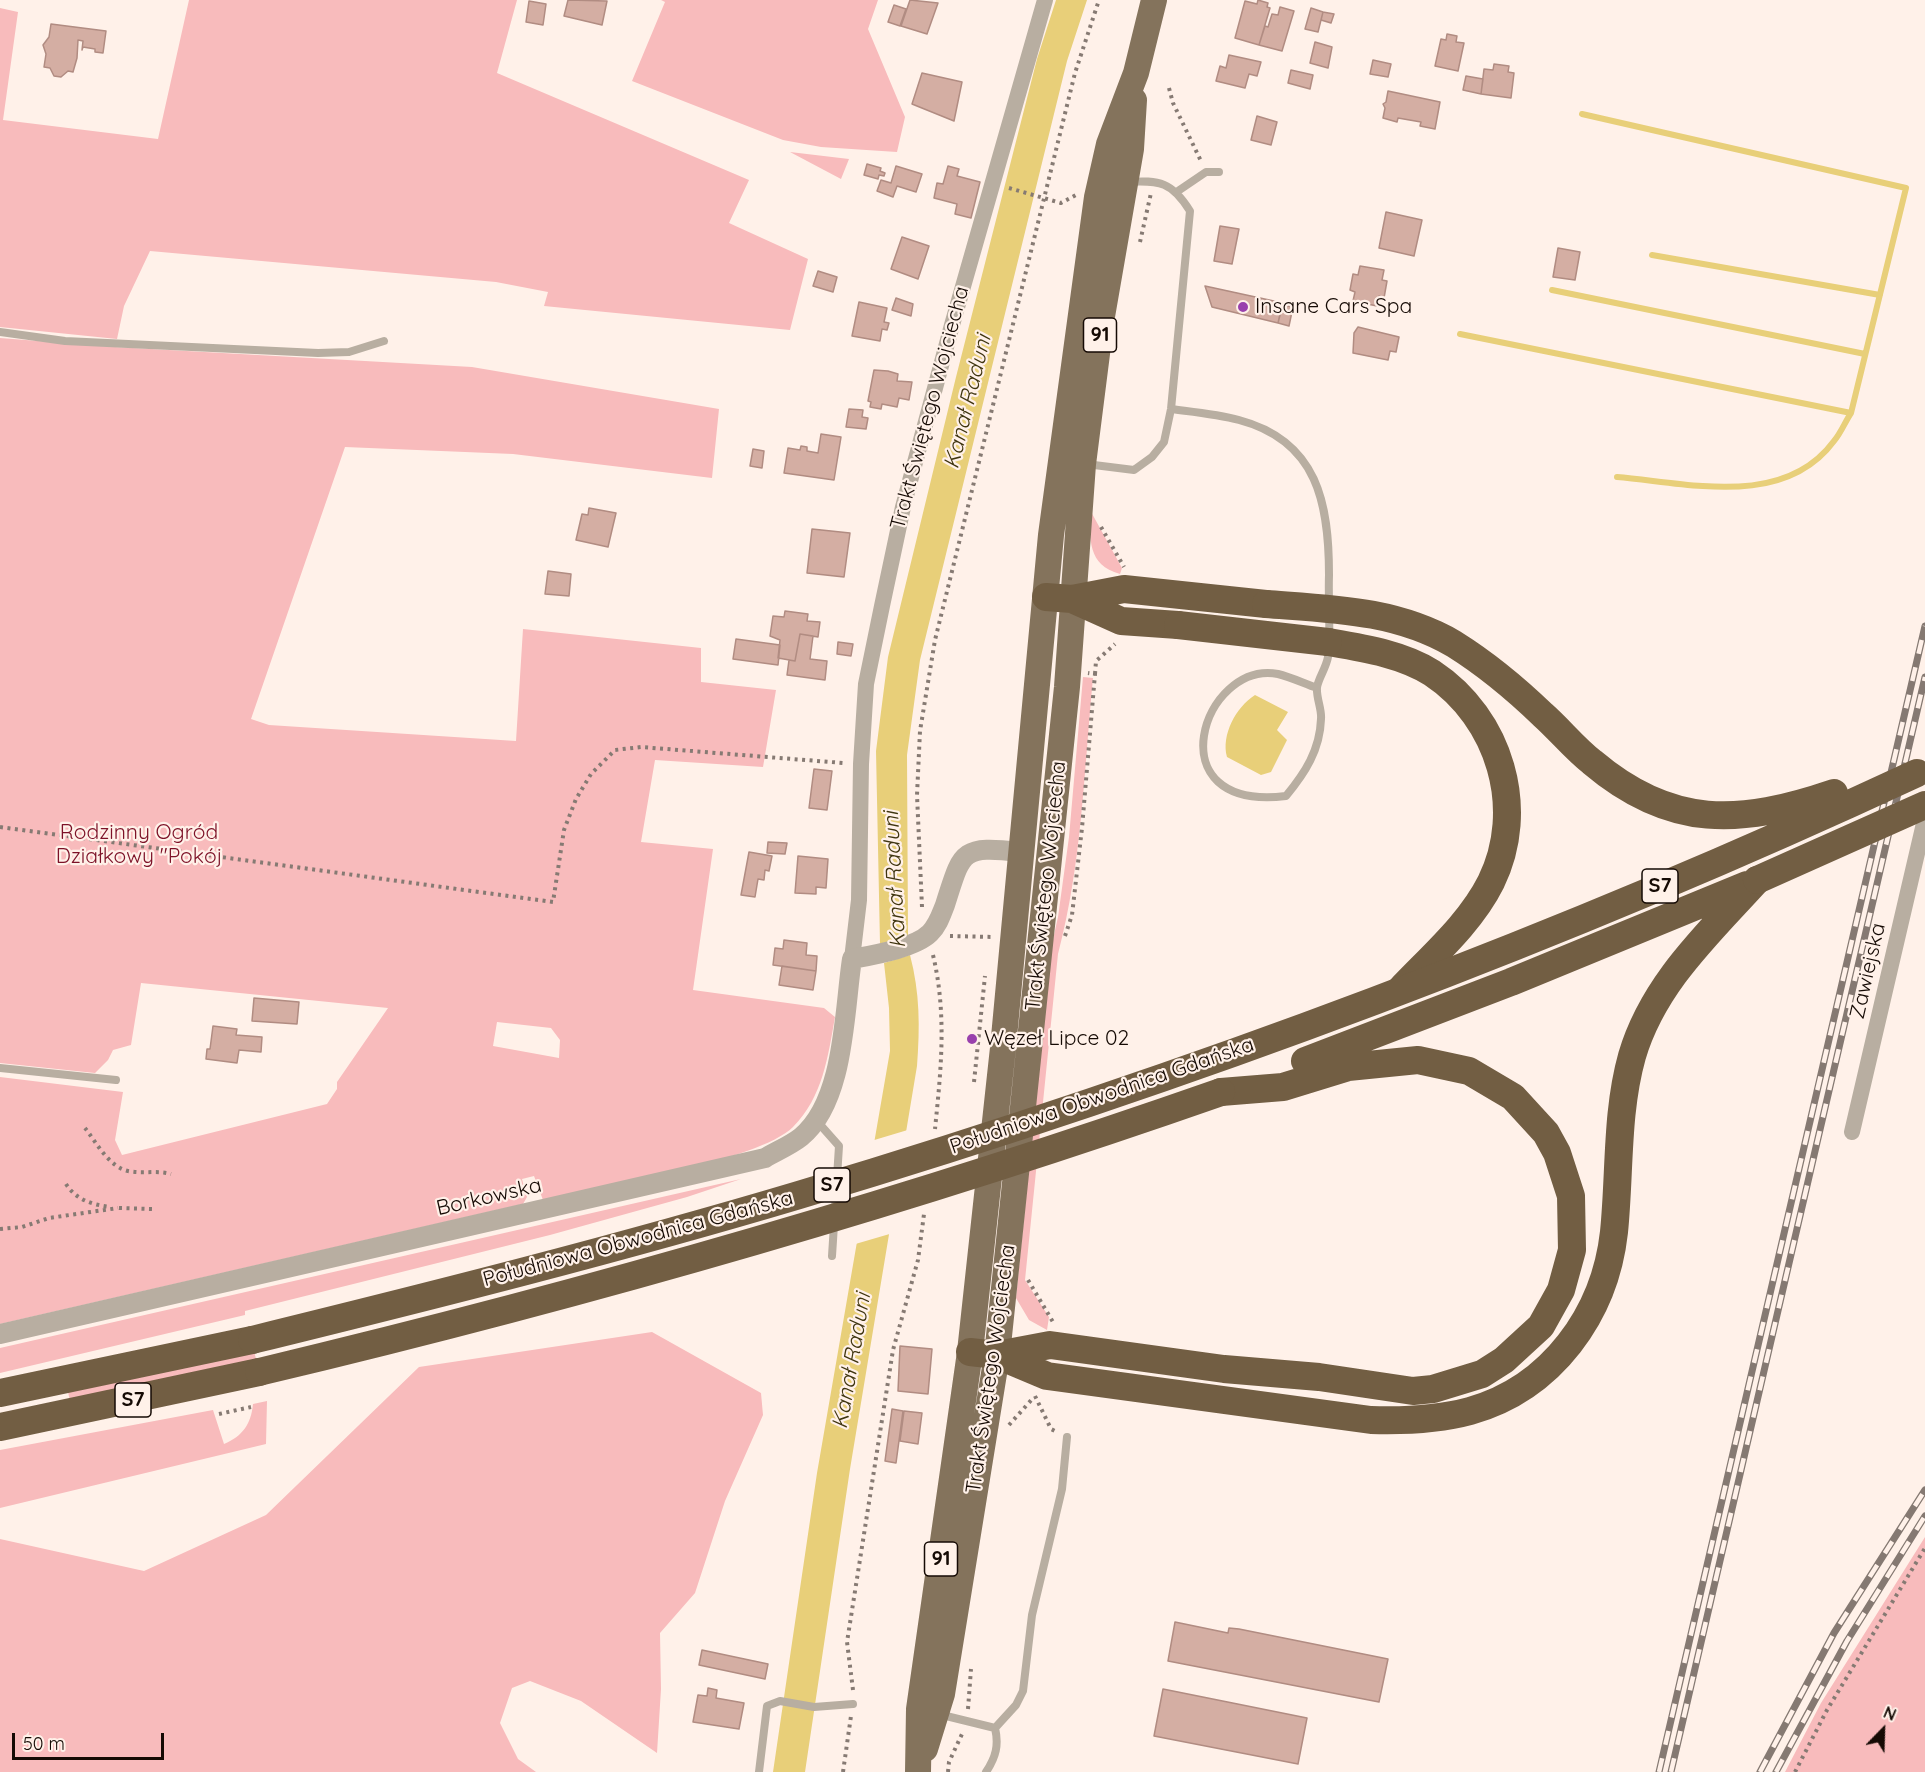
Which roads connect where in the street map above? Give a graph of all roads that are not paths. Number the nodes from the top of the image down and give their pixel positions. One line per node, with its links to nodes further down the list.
1 (1045, 0): 18 (street, Trakt Świętego Wojciecha)
2 (1154, 0): 3 (main road, Trakt Świętego Wojciecha / 91)
3 (1136, 73): 5 (main road, Trakt Świętego Wojciecha / 91); 11 (main road, Trakt Świętego Wojciecha / 91)
4 (1219, 172): 6 (lane)
5 (1124, 182): 6 (lane); 10 (main road, Trakt Świętego Wojciecha / 91)
6 (1178, 191): 9 (lane)
7 (0, 332): 8 (lane)
8 (384, 341)
9 (1171, 409): 10 (lane); 12 (lane)
10 (1083, 464): 11 (main road, Trakt Świętego Wojciecha / 91)
11 (1059, 598): 13 (highway, bridge); 16 (main road, Trakt Świętego Wojciecha / 91); 19 (highway, bridge); 27 (main road, Trakt Świętego Wojciecha / 91)
12 (1317, 688): 12 (lane)
13 (1921, 771): 19 (highway, Południowa Obwodnica Gdańska / S7, bridge)
14 (1925, 805): 17 (highway, Południowa Obwodnica Gdańska / S7, bridge)
15 (1925, 819): 24 (street, Zawiejska)
16 (1019, 852): 18 (street, Trakt Świętego Wojciecha); 27 (main road, Trakt Świętego Wojciecha / 91)
17 (1757, 880): 22 (highway, Południowa Obwodnica Gdańska / S7); 27 (highway)
18 (852, 959): 23 (street, Borkowska)
19 (1400, 990): 28 (highway, Południowa Obwodnica Gdańska / S7, bridge)
20 (0, 1068): 21 (lane)
21 (116, 1080)
22 (1221, 1092): 27 (highway); 30 (highway, Południowa Obwodnica Gdańska / S7, bridge)
23 (816, 1120): 25 (lane); 26 (street, Borkowska)
24 (1852, 1132)
25 (832, 1256)
26 (0, 1334)
27 (983, 1353): 33 (main road, Trakt Świętego Wojciecha / 91); 35 (main road, Trakt Świętego Wojciecha / 91)
28 (65, 1380): 29 (highway, S7); 30 (lane)
29 (0, 1393)
30 (1, 1418)
31 (1067, 1437): 34 (lane)
32 (853, 1704): 36 (lane)
33 (938, 1714): 34 (lane); 35 (main road, Trakt Świętego Wojciecha / 91)
34 (995, 1728): 37 (lane)
35 (919, 1769)
36 (759, 1772)
37 (986, 1772)

